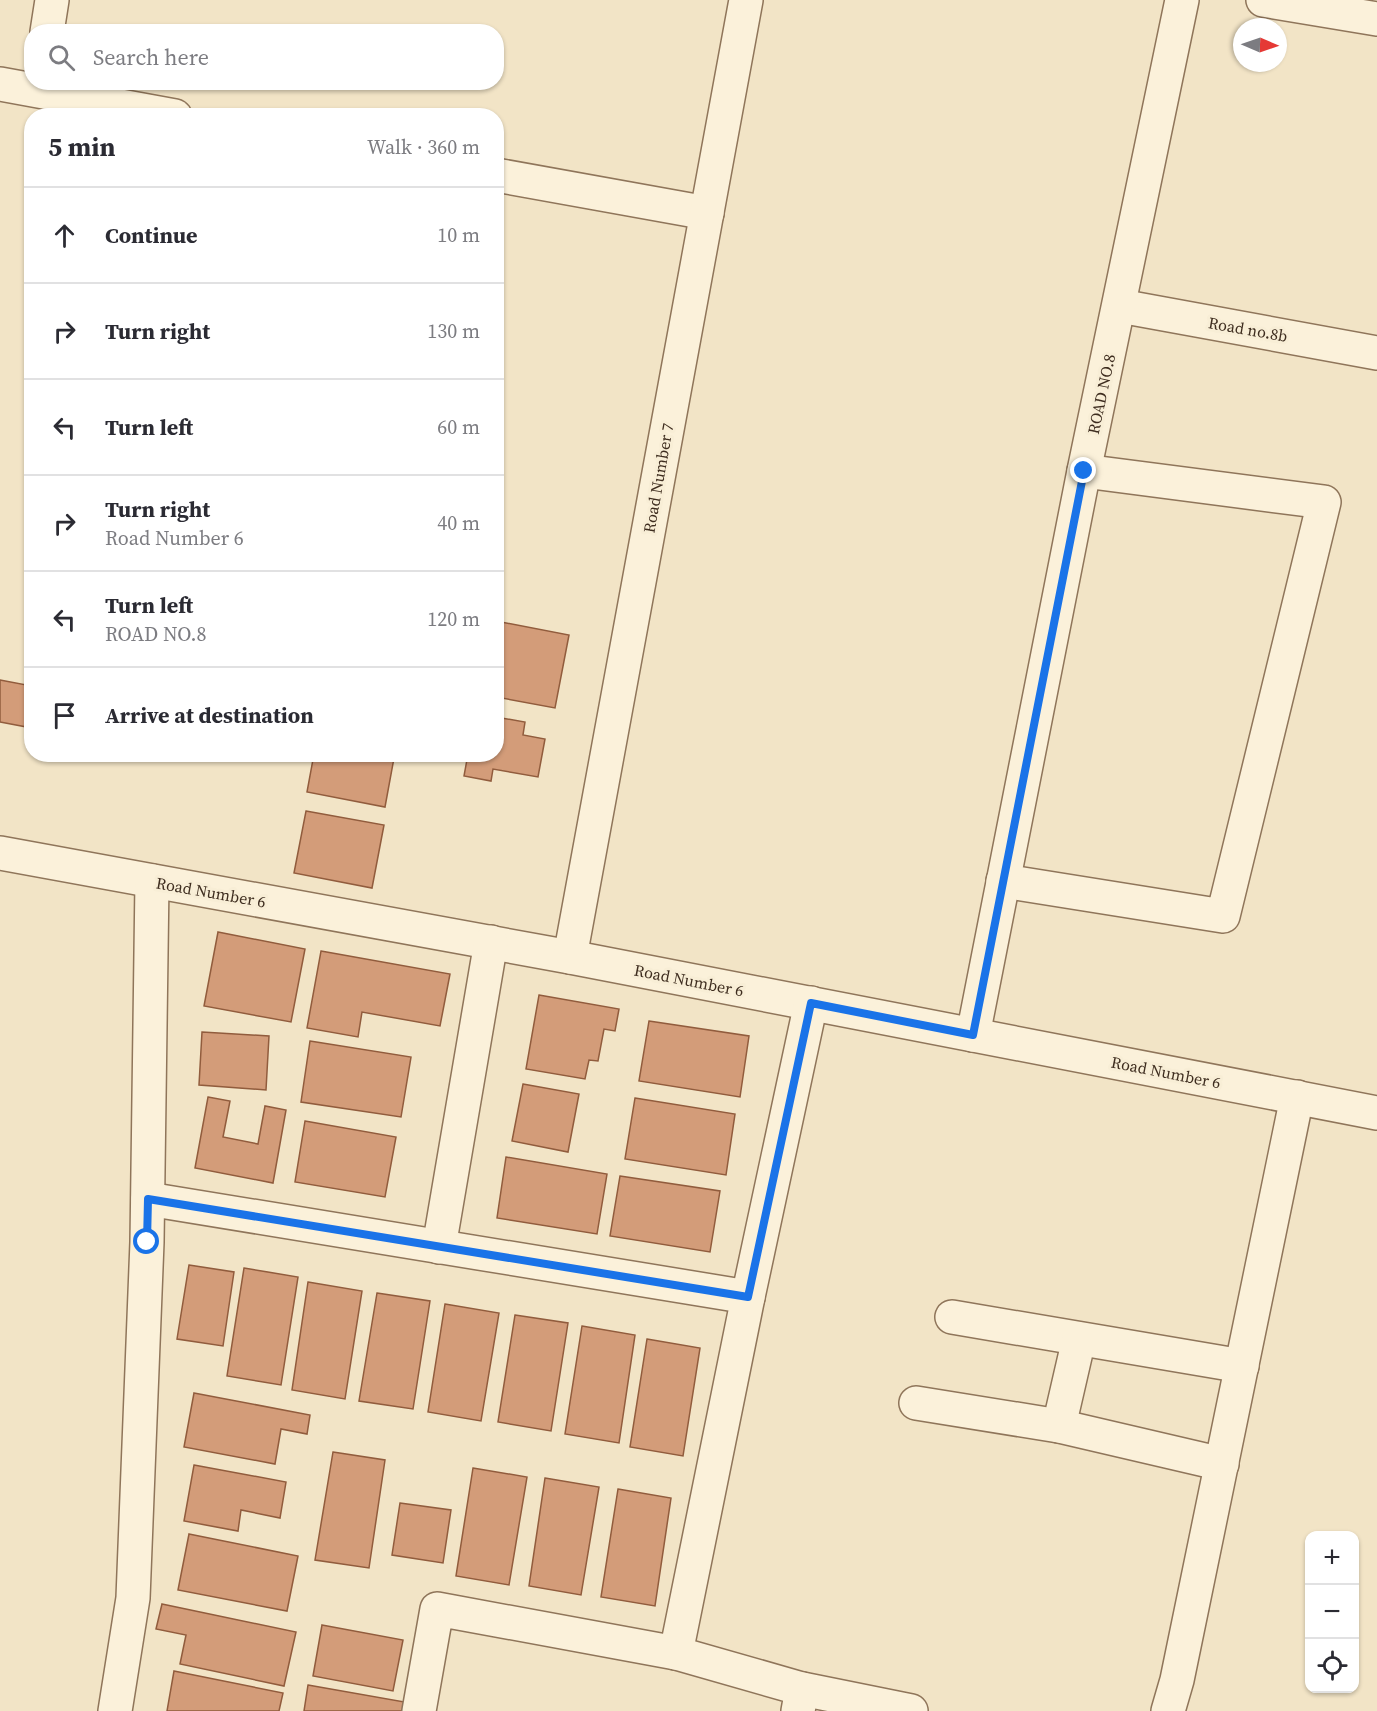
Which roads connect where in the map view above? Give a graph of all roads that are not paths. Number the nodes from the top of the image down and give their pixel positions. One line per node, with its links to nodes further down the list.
1 (52, 0): 6 (street)
2 (746, 0): 12 (street, Road Number 7)
3 (1182, 0): 13 (street, ROAD NO.8)
4 (1263, 0): 5 (street)
5 (1377, 19)
6 (48, 24)
7 (0, 84): 8 (street)
8 (24, 85)
9 (56, 90): 10 (street)
10 (138, 108)
11 (504, 176): 12 (street)
12 (707, 213): 20 (street, Road Number 7)
13 (1120, 306): 14 (street, Road no.8b); 15 (street, ROAD NO.8)
14 (1377, 353)
15 (1084, 471): 18 (street, ROAD NO.8); 18 (street)
16 (0, 853): 17 (street, Road Number 6)
17 (152, 881): 19 (street, Road Number 6); 25 (street)
18 (1004, 881): 22 (street, ROAD NO.8)
19 (491, 942): 20 (street, Road Number 6); 26 (street)
20 (570, 957): 21 (street, Road Number 6)
21 (811, 1003): 22 (street, Road Number 6); 27 (street)
22 (973, 1035): 23 (street, Road Number 6)
23 (1297, 1097): 24 (street, Road Number 6); 30 (street)
24 (1377, 1113)
25 (148, 1199): 26 (street); 36 (street)
26 (439, 1247): 27 (street)
27 (748, 1297): 34 (street)
28 (952, 1317): 29 (street)
29 (1079, 1339): 30 (street); 32 (street)
30 (1242, 1366): 33 (street)
31 (916, 1403): 32 (street)
32 (1059, 1426): 33 (street)
33 (1222, 1464): 39 (street)
34 (676, 1653): 35 (street); 37 (street)
35 (800, 1700): 38 (street)
36 (115, 1711)
37 (419, 1711)
38 (911, 1711)
39 (1168, 1711)

